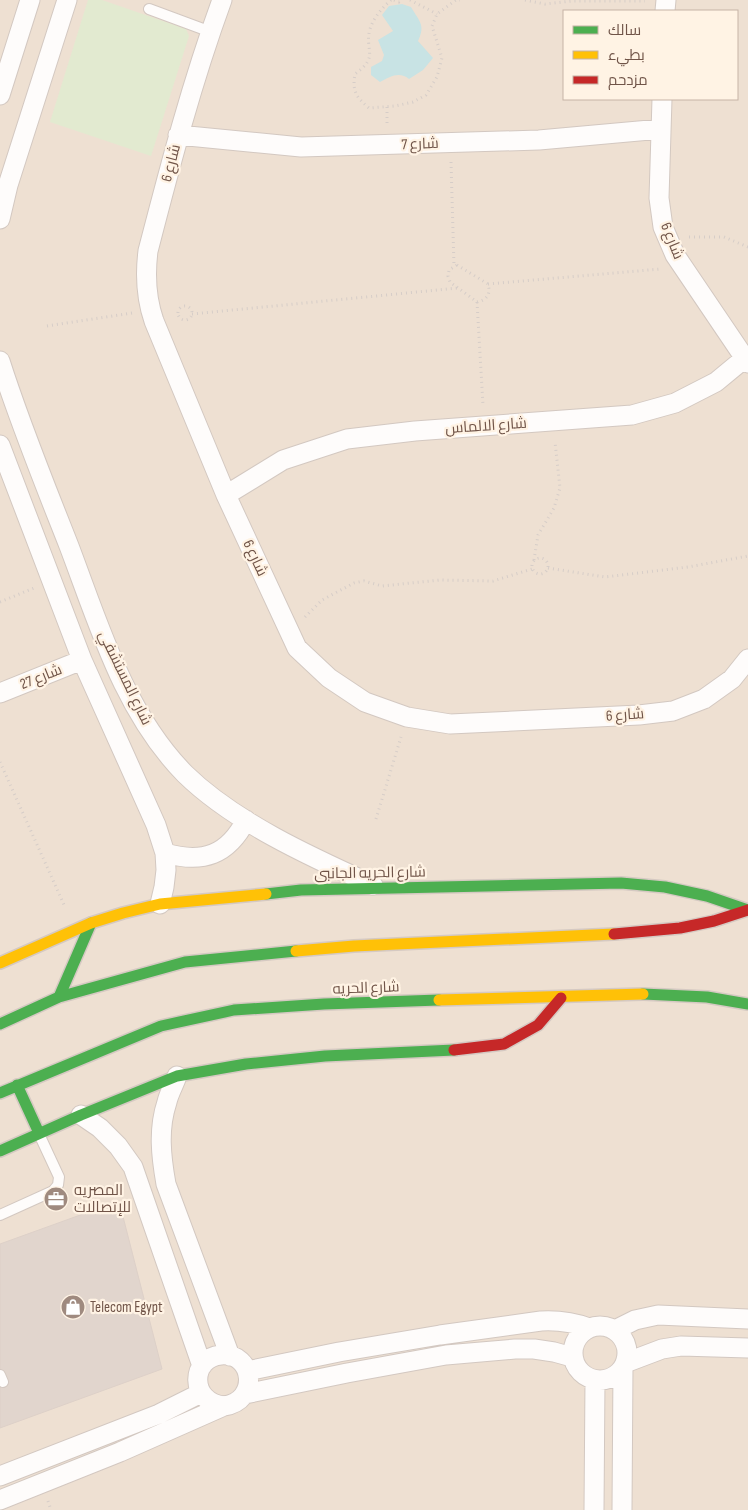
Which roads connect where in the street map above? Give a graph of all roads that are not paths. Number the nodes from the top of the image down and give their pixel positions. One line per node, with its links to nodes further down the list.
1 (30, 0): 6 (street)
2 (67, 0): 10 (street)
3 (222, 0): 5 (street, شارع 6)
4 (149, 9): 5 (lane)
5 (211, 32): 9 (street, شارع 6)
6 (0, 95)
7 (662, 100): 8 (street, شارع 6)
8 (661, 129): 9 (street, شارع 7); 12 (street, شارع 6)
9 (178, 136): 14 (street, شارع 6)
10 (0, 219)
11 (0, 361): 18 (street, شارع المستشفي)
12 (747, 361): 14 (street, شارع الالماس)
13 (0, 445): 16 (street, شارع المستشفي)
14 (226, 495): 15 (street, شارع 6)
15 (748, 659)
16 (82, 660): 17 (street, شارع 27); 19 (street, شارع المستشفي)
17 (0, 693)
18 (246, 820): 19 (street); 20 (street, شارع المستشفي)
19 (165, 853): 21 (street, شارع المستشفي)
20 (379, 888): 21 (main road, شارع الحريه الجانبى); 22 (main road, شارع الحريه الجانبى)
21 (160, 904): 23 (main road, شارع الحريه الجانبى)
22 (748, 910): 25 (main road)
23 (91, 923): 24 (main road, شارع الحريه الجانبى); 25 (main road)
24 (0, 963)
25 (59, 997): 28 (main road)
26 (561, 998): 27 (main road, شارع الحريه); 29 (main road); 30 (main road, شارع الحريه)
27 (748, 1004)
28 (0, 1024)
29 (177, 1076): 32 (main road); 40 (street)
30 (17, 1085): 31 (main road, شارع الحريه); 33 (main road)
31 (0, 1093)
32 (81, 1114): 33 (main road); 43 (street)
33 (39, 1133): 34 (main road); 35 (lane)
34 (0, 1151)
35 (0, 1215)
36 (748, 1319): 38 (street)
37 (589, 1328): 38 (street); 41 (street); 44 (street)
38 (615, 1330): 42 (street)
39 (748, 1348): 42 (street)
40 (230, 1356): 43 (street); 44 (street)
41 (572, 1357): 45 (street); 47 (street)
42 (624, 1365): 45 (street); 52 (street)
43 (202, 1366): 46 (street)
44 (247, 1371): 47 (street)
45 (595, 1380): 51 (street)
46 (201, 1393): 48 (street); 49 (street)
47 (245, 1394): 48 (street)
48 (224, 1406): 50 (street)
49 (0, 1476)
50 (0, 1500)
51 (594, 1510)
52 (622, 1510)

